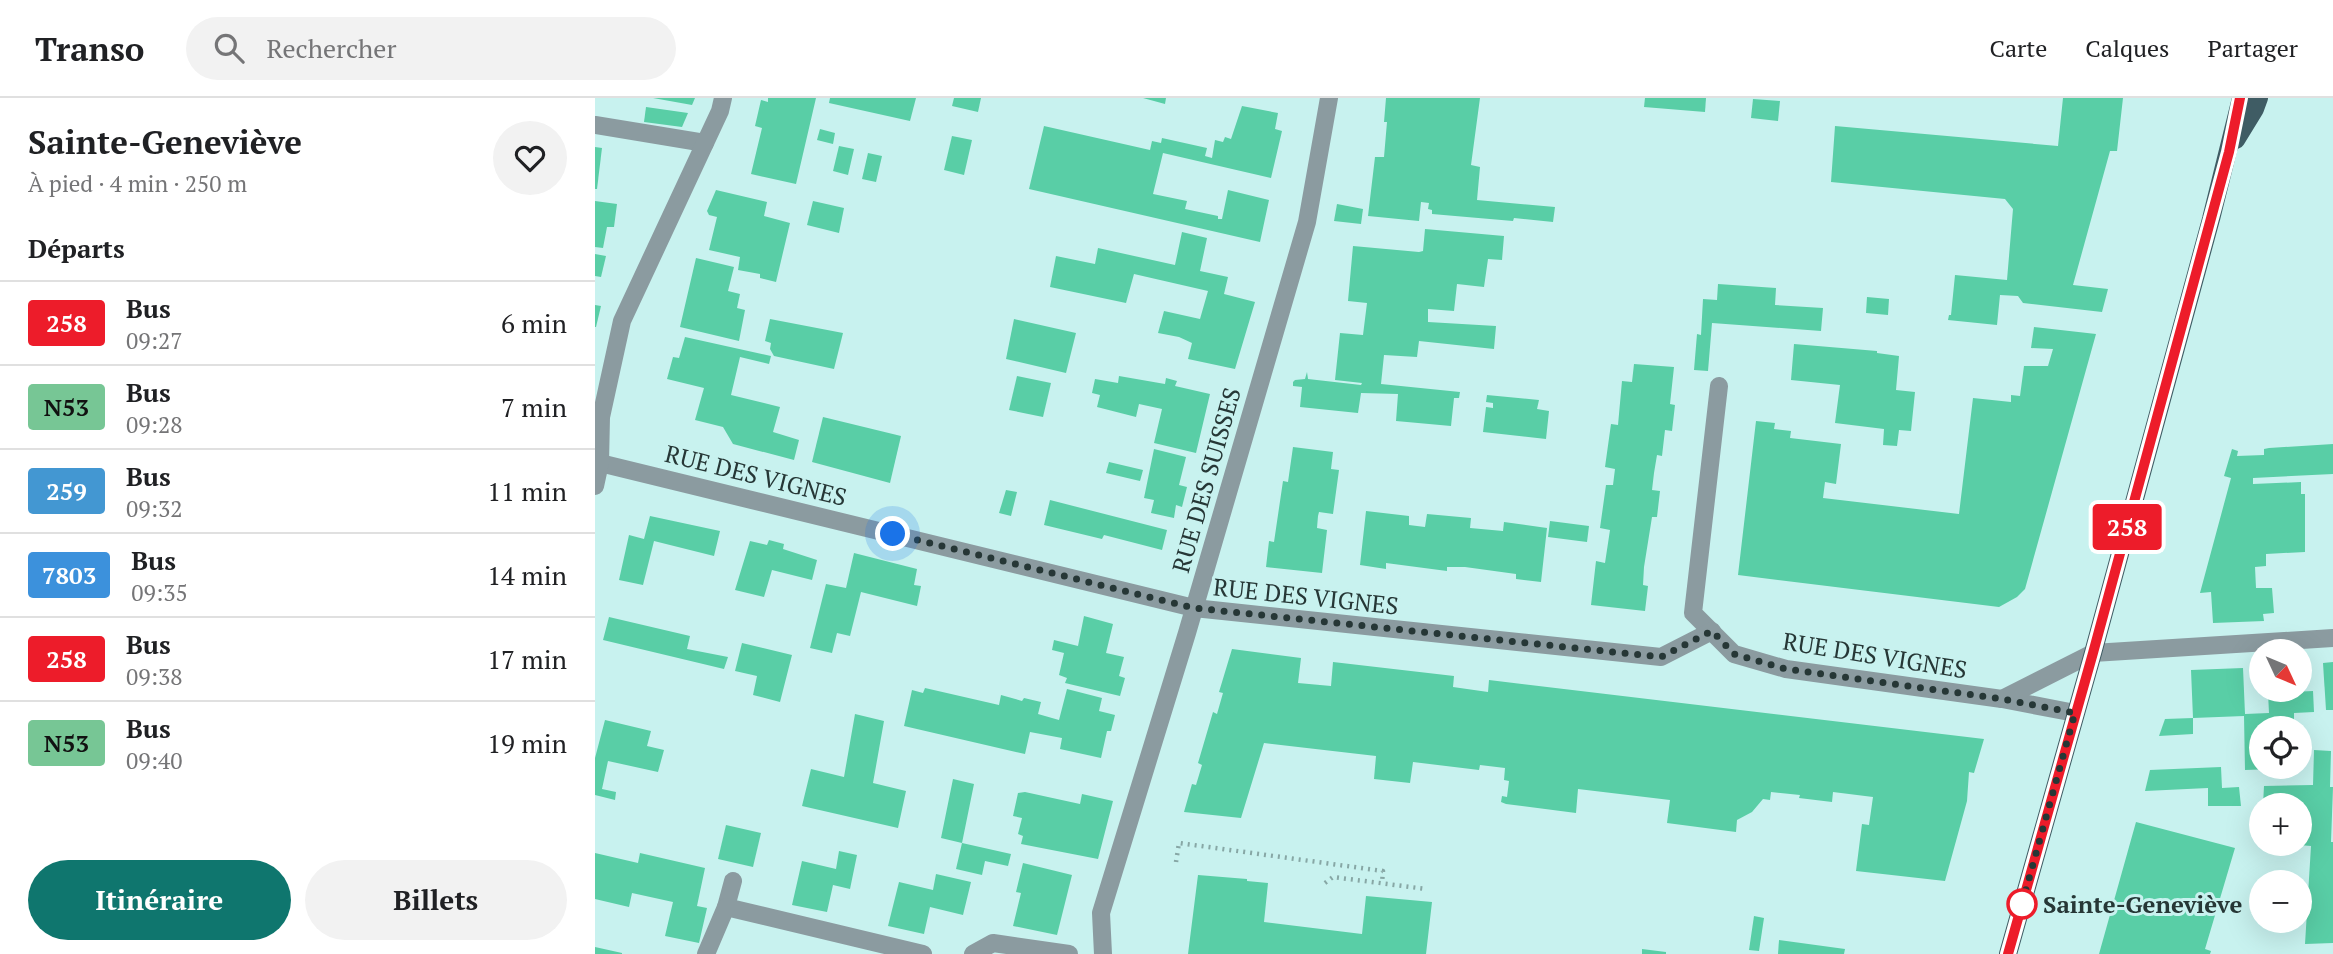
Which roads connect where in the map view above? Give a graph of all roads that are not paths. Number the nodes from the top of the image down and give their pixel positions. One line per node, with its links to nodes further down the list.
1 (723, 98): 6 (street)
2 (1329, 98): 11 (street, RUE DES SUISSES)
3 (2241, 98): 7 (main road)
4 (2259, 98): 7 (main road)
5 (595, 125): 6 (street)
6 (705, 143): 9 (street)
7 (2229, 152): 14 (main road)
8 (1719, 386): 12 (street)
9 (600, 463): 10 (street); 11 (street, RUE DES VIGNES)
10 (595, 486)
11 (1194, 608): 12 (street, RUE DES VIGNES); 23 (street, RUE DES SUISSES)
12 (1712, 631): 15 (street, RUE DES VIGNES)
13 (2333, 638): 14 (street)
14 (2093, 653): 15 (street); 16 (main road)
15 (2002, 699): 16 (street, RUE DES VIGNES)
16 (2075, 713): 24 (main road)
17 (733, 881): 18 (street)
18 (726, 907): 19 (street); 20 (street)
19 (706, 954)
20 (923, 954)
21 (973, 954): 22 (street)
22 (1069, 954)
23 (1103, 954)
24 (2008, 954)

